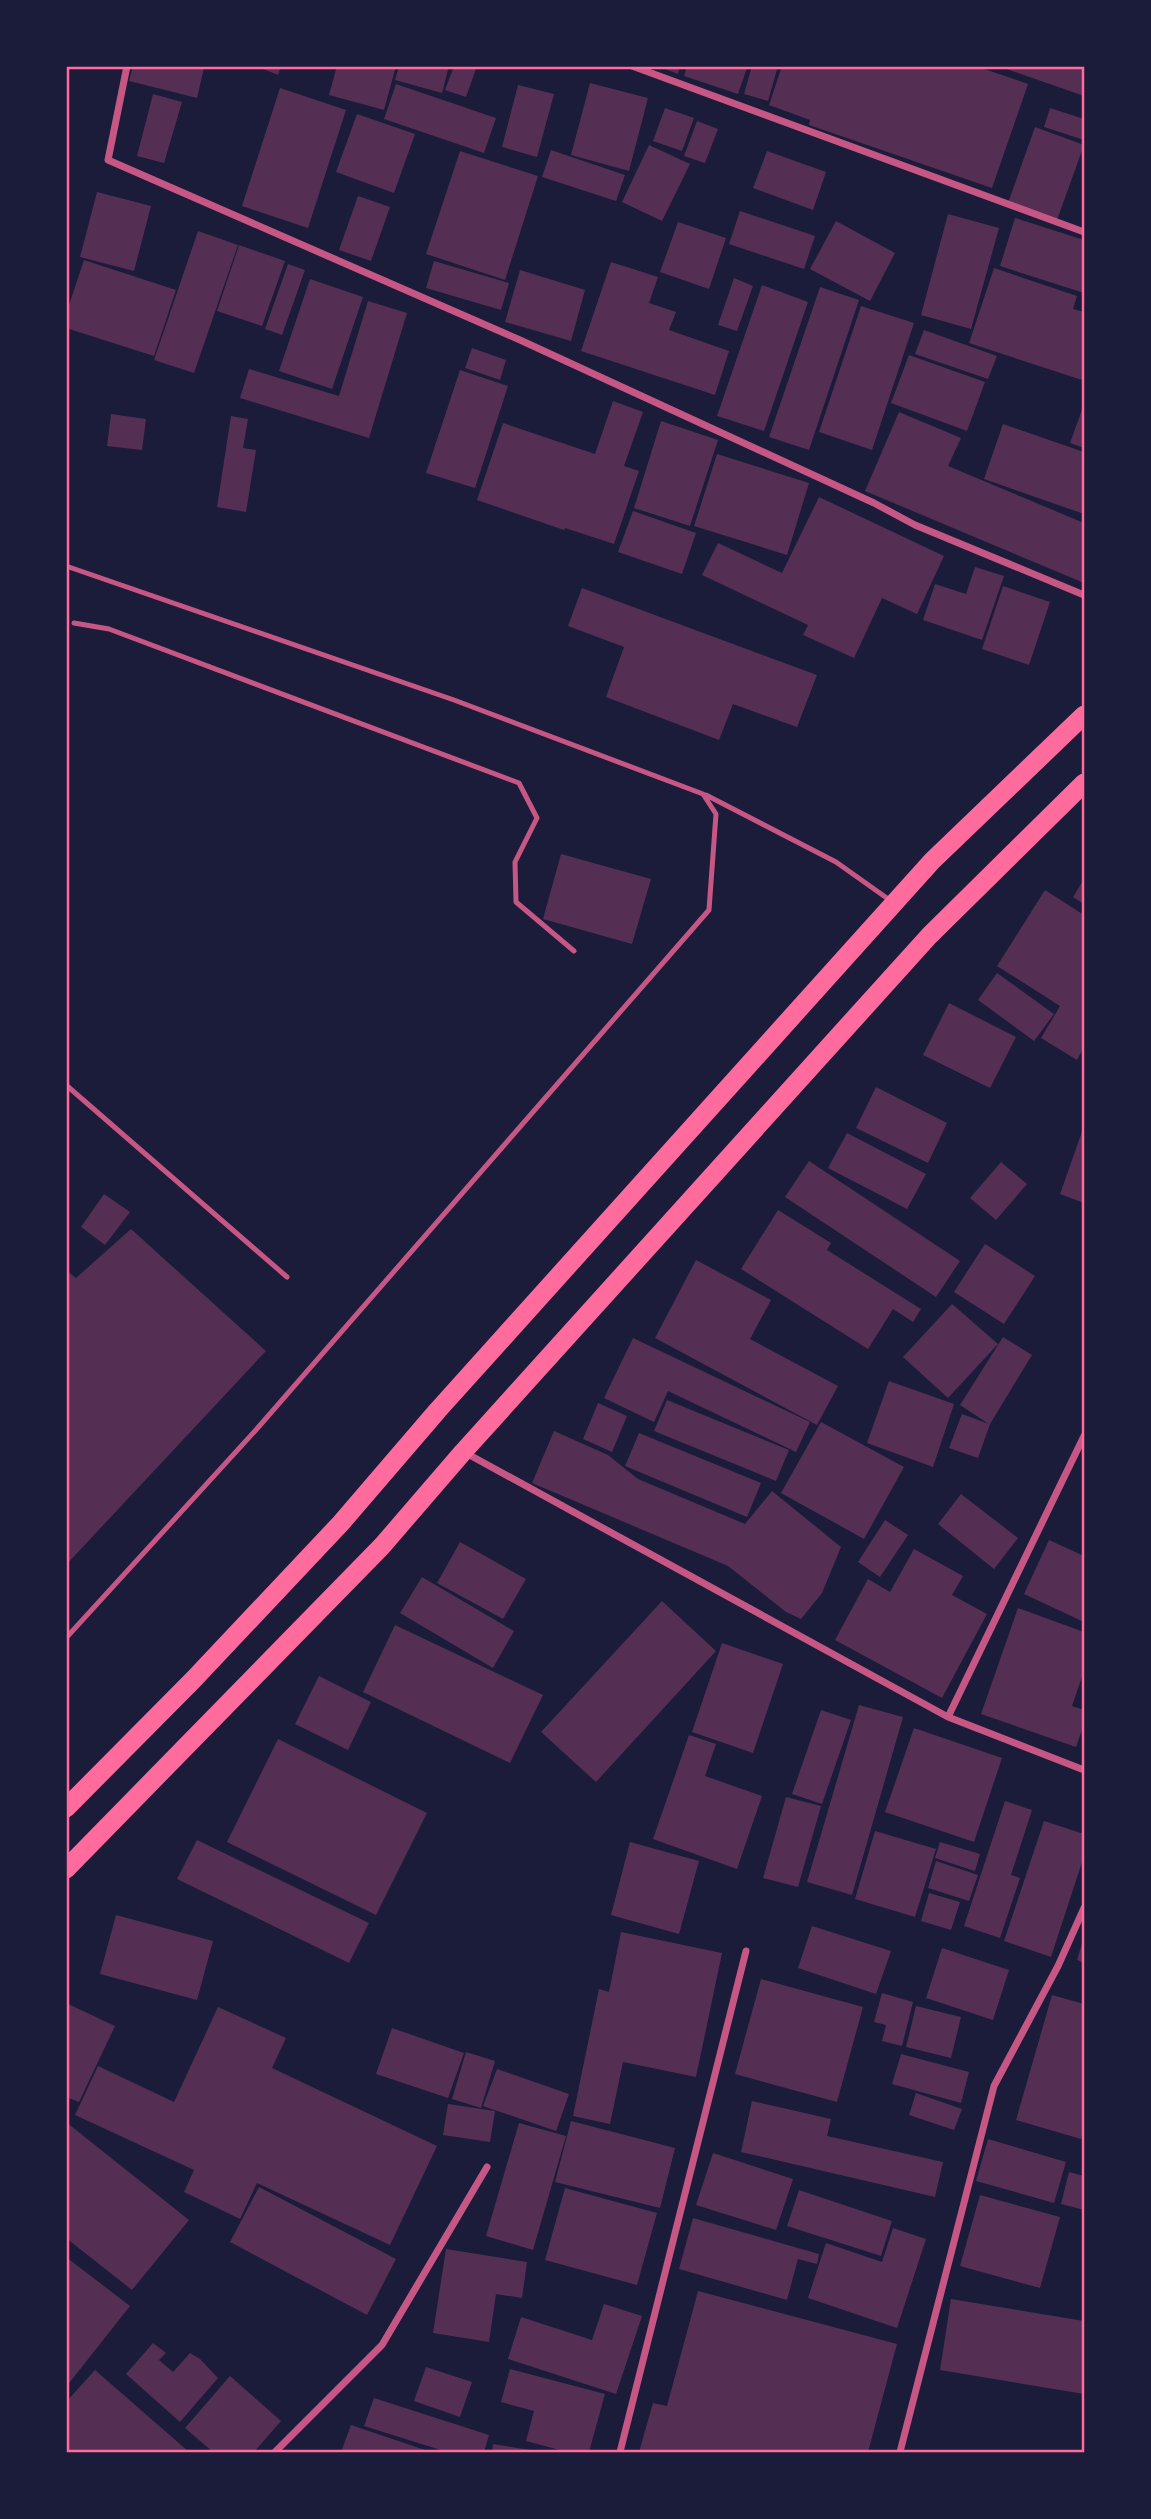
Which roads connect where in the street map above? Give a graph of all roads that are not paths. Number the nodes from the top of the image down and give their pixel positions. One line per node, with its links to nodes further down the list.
1 (127, 66): 5 (street)
2 (632, 66): 3 (street)
3 (1084, 232)
4 (66, 566): 9 (lane)
5 (1084, 596)
6 (74, 624): 11 (lane)
7 (1084, 715): 10 (highway)
8 (1084, 783): 15 (highway)
9 (703, 793): 10 (lane); 16 (lane)
10 (894, 903): 19 (highway)
11 (574, 951)
12 (66, 1085): 13 (lane)
13 (287, 1277)
14 (1084, 1436): 17 (street)
15 (463, 1452): 17 (street); 20 (highway)
16 (66, 1638)
17 (948, 1717): 18 (street)
18 (1084, 1770)
19 (66, 1808)
20 (66, 1869)
21 (1084, 1908): 26 (street)
22 (746, 1951): 25 (street)
23 (487, 2167): 24 (street)
24 (275, 2452)
25 (620, 2452)
26 (900, 2452)

